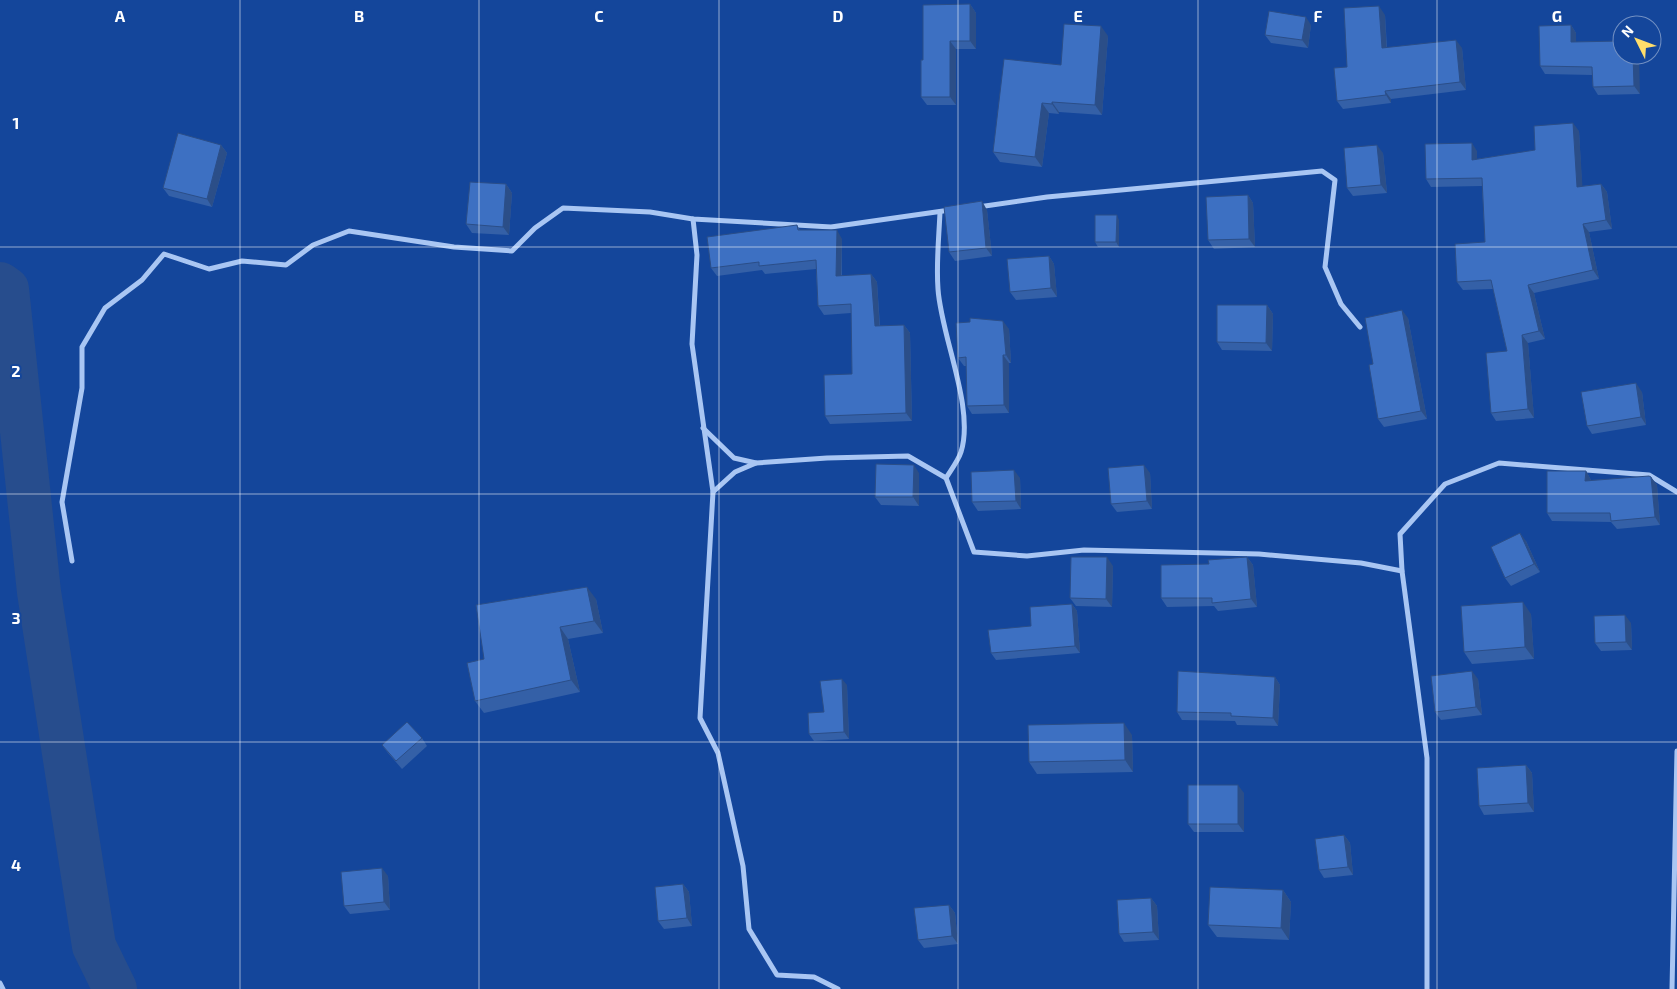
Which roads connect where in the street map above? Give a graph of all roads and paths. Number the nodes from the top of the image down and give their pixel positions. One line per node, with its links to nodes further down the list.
1 (969, 208): 5 (street)
2 (960, 209): 3 (street)
3 (940, 212): 4 (street); 8 (street)
4 (693, 219): 6 (street); 11 (street)
5 (1360, 327)
6 (703, 428): 7 (street); 9 (street)
7 (756, 463): 8 (street); 9 (street)
8 (946, 478): 12 (street)
9 (713, 492): 16 (street)
10 (1677, 492): 12 (street)
11 (72, 561)
12 (1402, 571): 17 (street)
13 (1677, 751): 18 (street)
14 (0, 983): 15 (street)
15 (2, 989)
16 (838, 989)
17 (1427, 989)
18 (1672, 989)

